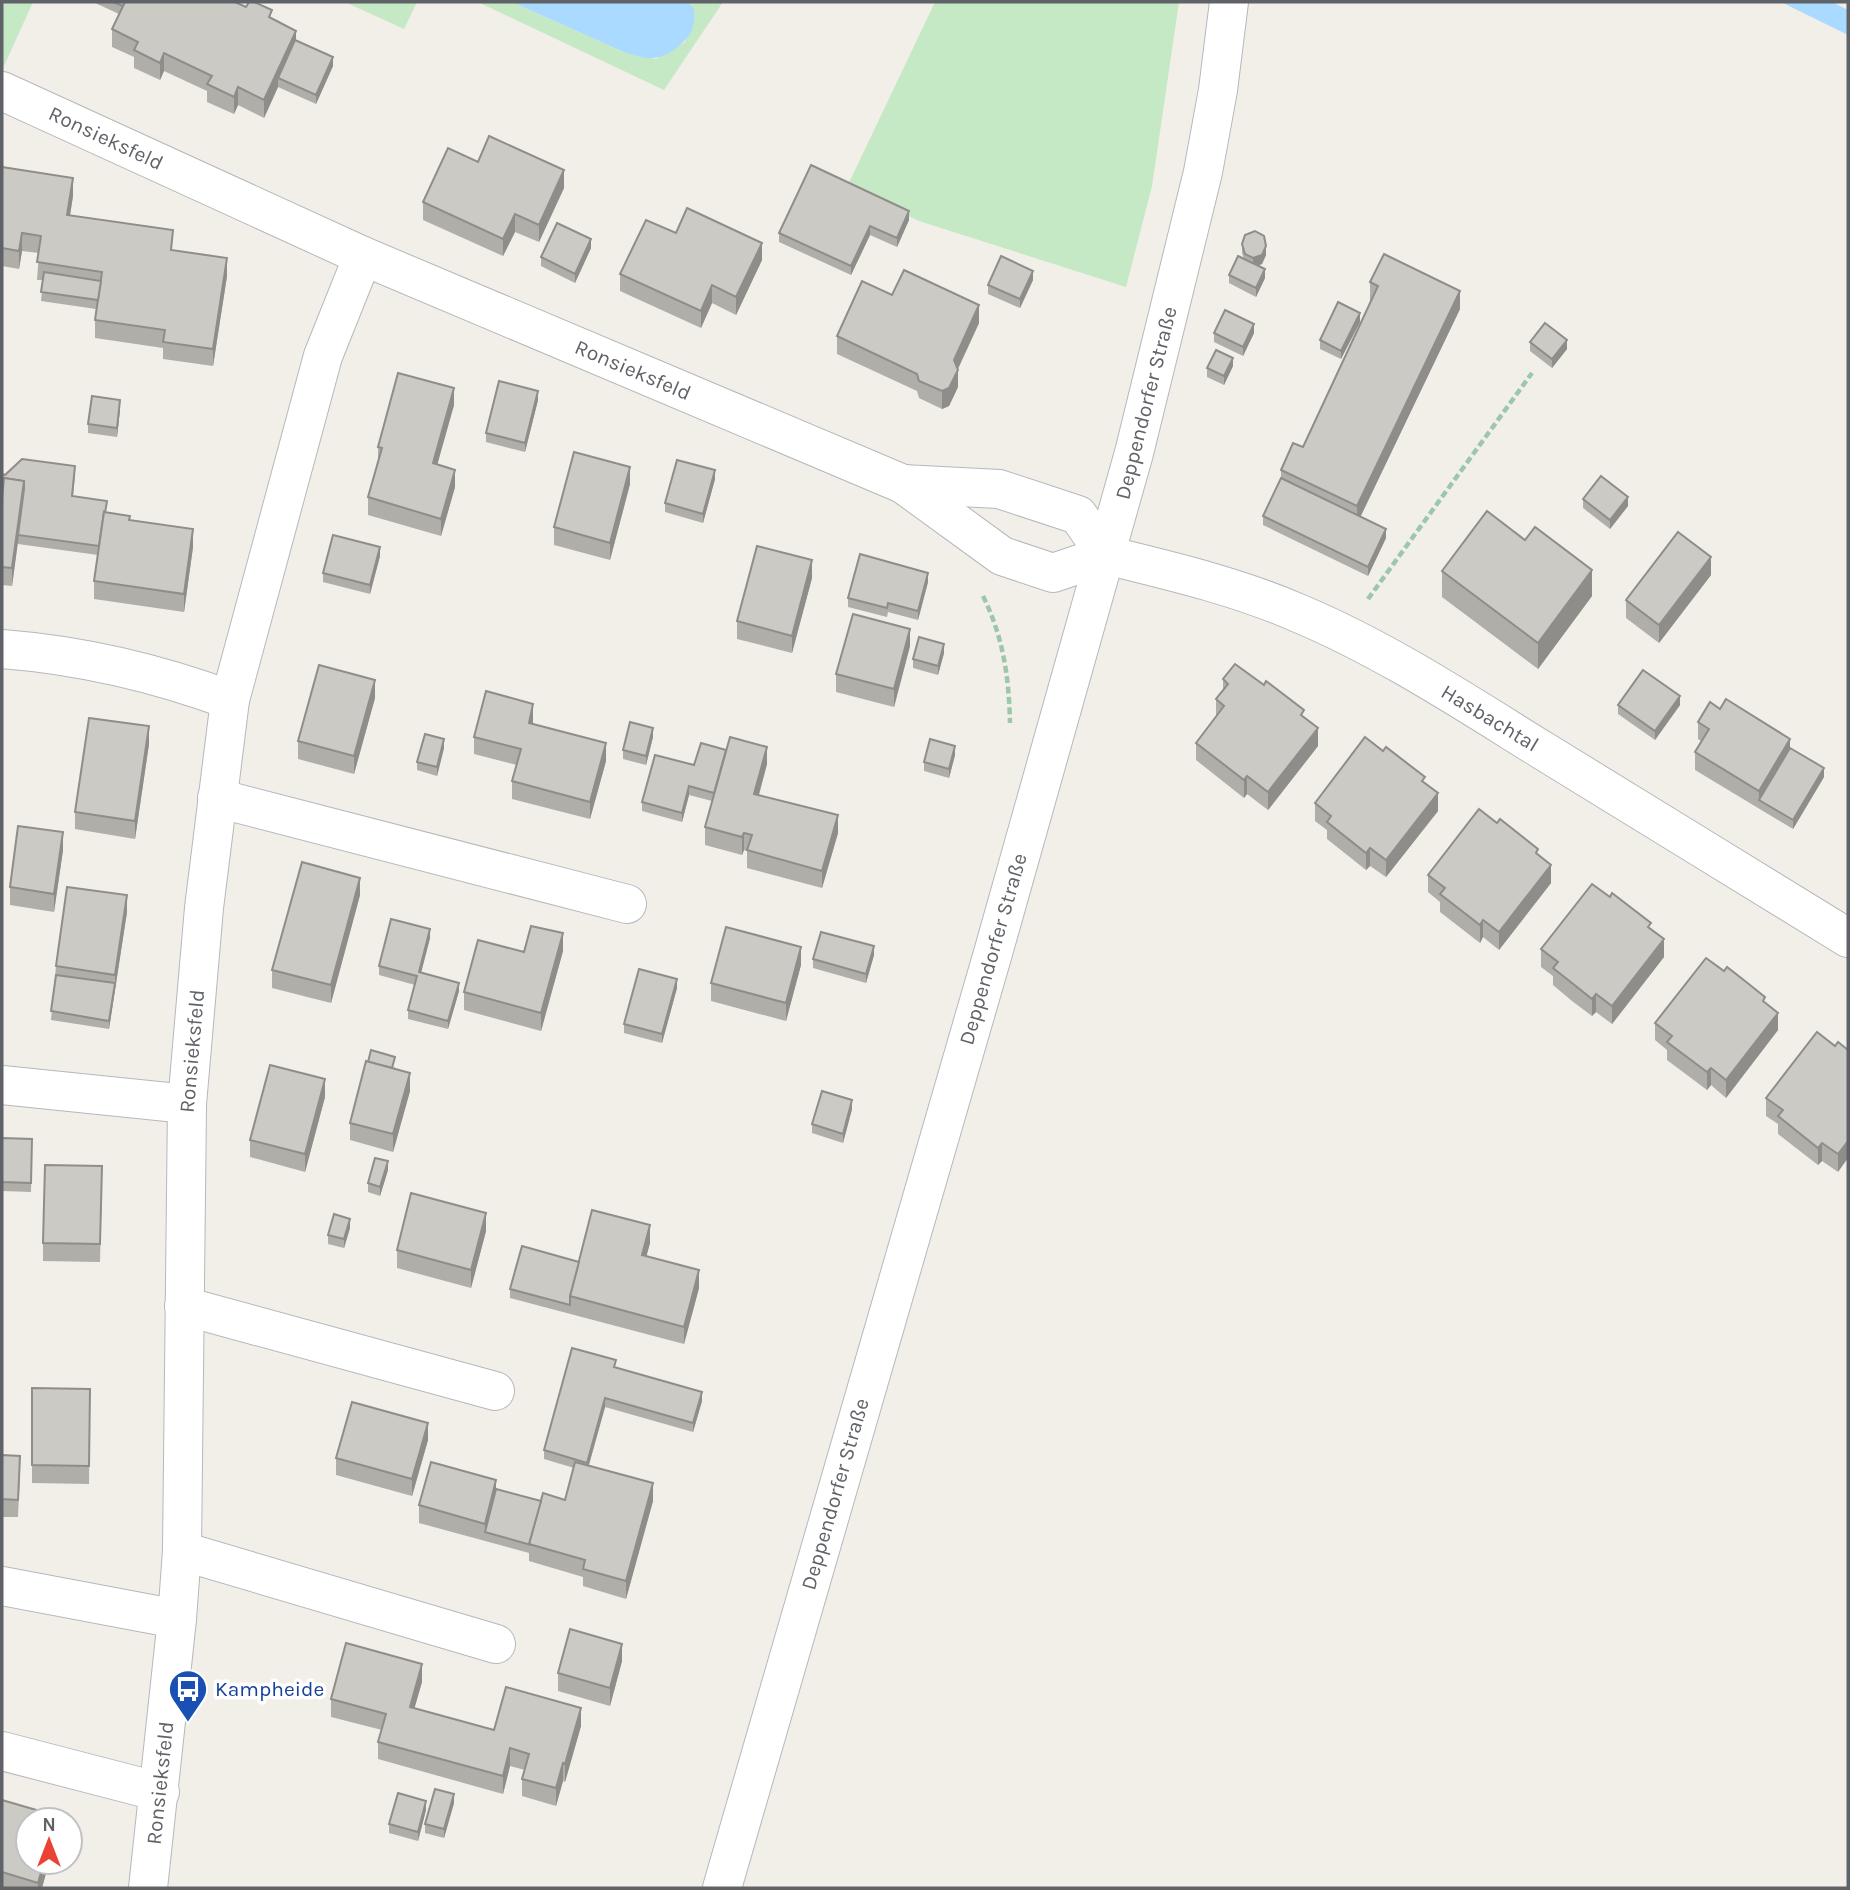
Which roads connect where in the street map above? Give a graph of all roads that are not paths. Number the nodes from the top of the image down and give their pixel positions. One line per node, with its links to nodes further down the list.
1 (1229, 2): 5 (street, Deppendorfer Straße)
2 (2, 91): 3 (street, Ronsieksfeld)
3 (363, 256): 4 (street, Ronsieksfeld); 7 (street, Ronsieksfeld)
4 (903, 484): 5 (street, Ronsieksfeld); 5 (street, Ronsieksfeld)
5 (1106, 555): 10 (street, Hasbachtal); 22 (street, Deppendorfer Straße)
6 (2, 649): 7 (street)
7 (230, 700): 8 (street, Ronsieksfeld)
8 (217, 798): 9 (street); 12 (street, Ronsieksfeld)
9 (628, 904)
10 (1848, 938)
11 (2, 1085): 12 (street)
12 (187, 1104): 13 (street, Ronsieksfeld)
13 (184, 1306): 14 (street); 15 (street, Ronsieksfeld)
14 (495, 1391)
15 (182, 1551): 17 (street, Ronsieksfeld); 18 (street)
16 (2, 1586): 17 (street)
17 (177, 1619): 20 (street, Ronsieksfeld)
18 (496, 1644)
19 (2, 1751): 20 (street)
20 (160, 1792): 21 (street, Ronsieksfeld)
21 (148, 1888)
22 (722, 1888)

